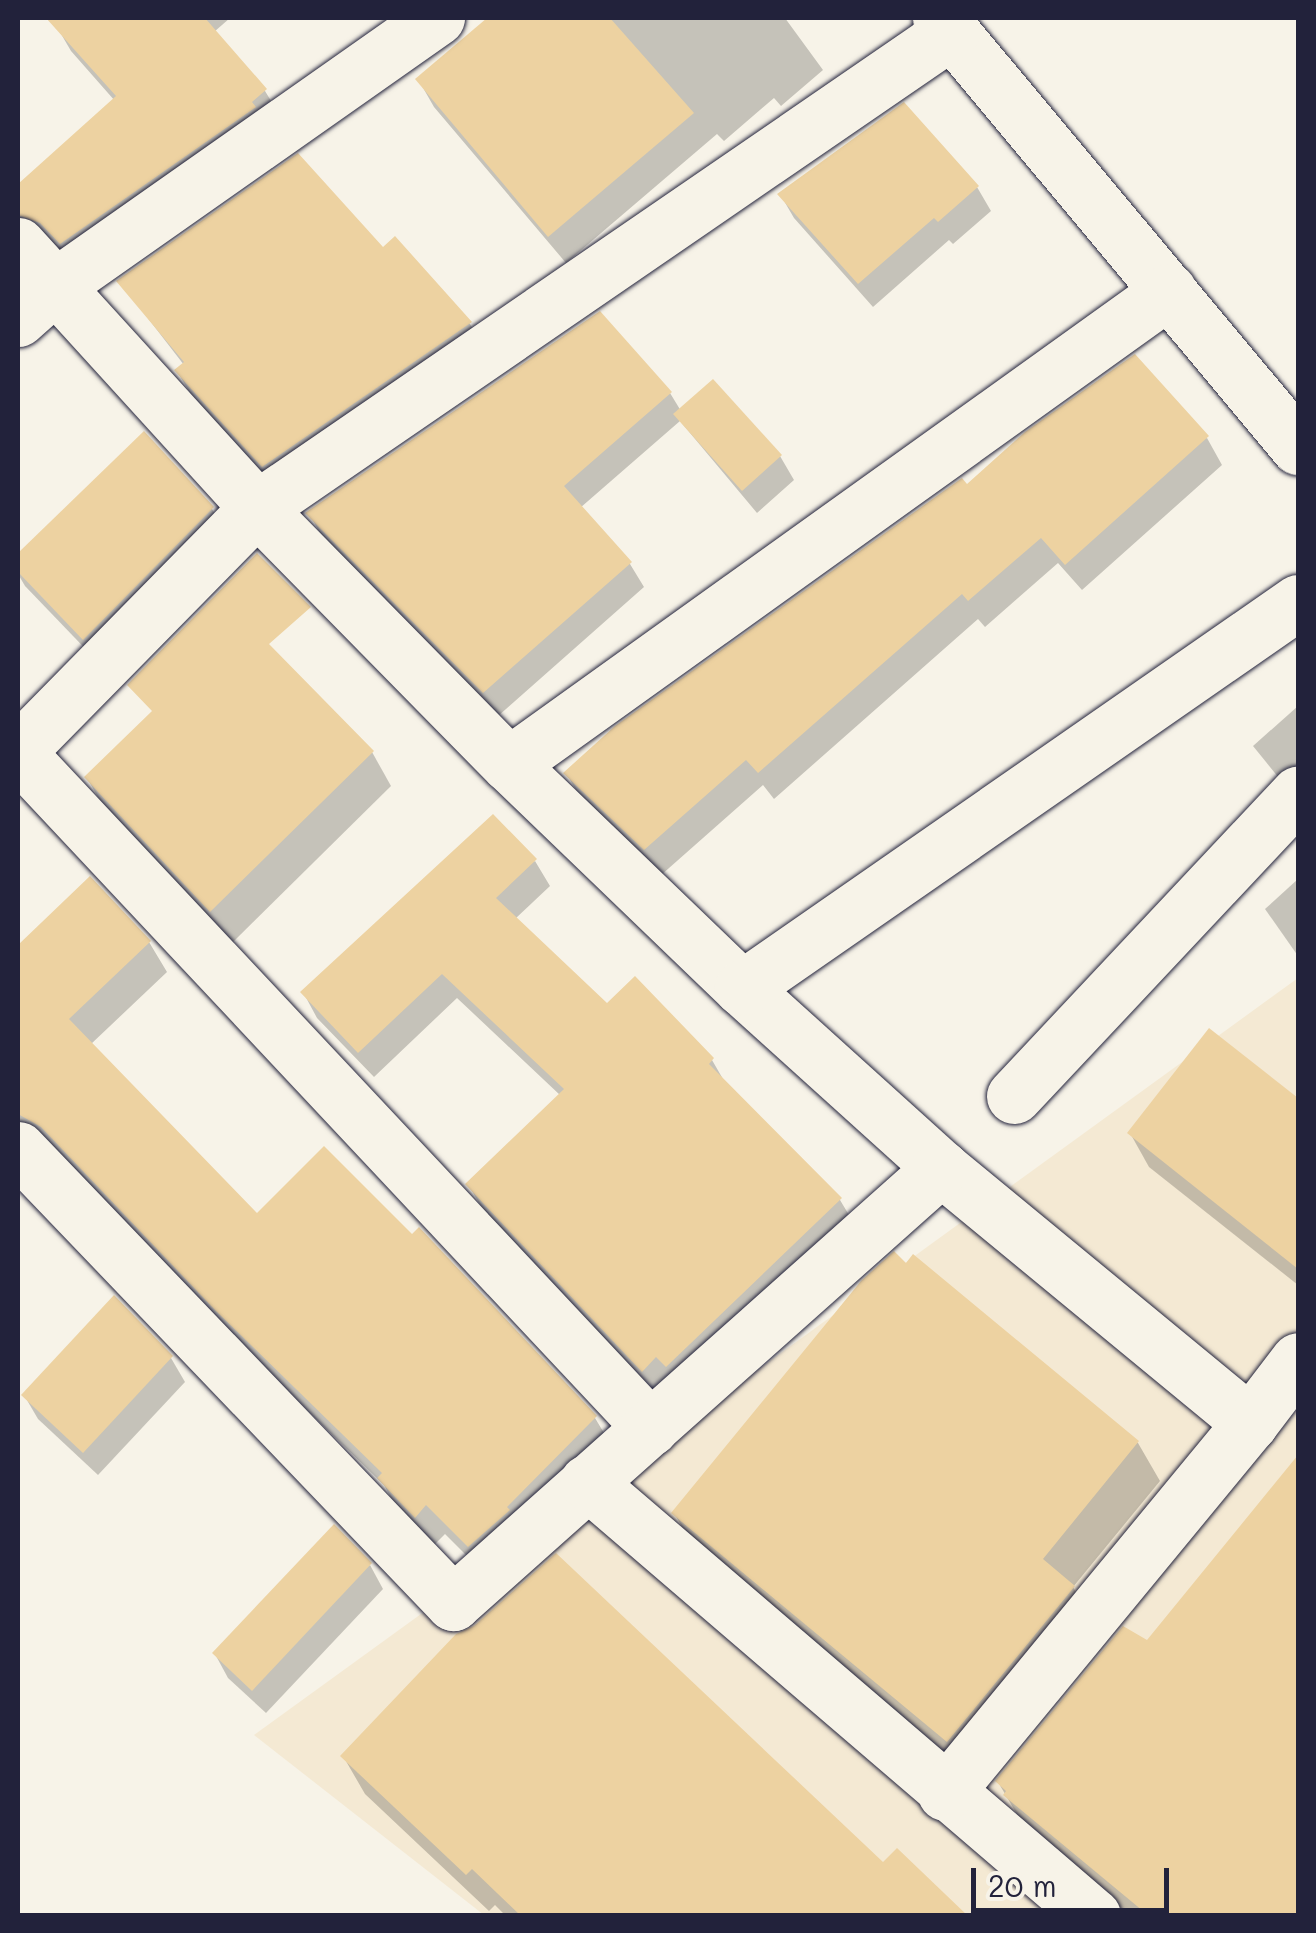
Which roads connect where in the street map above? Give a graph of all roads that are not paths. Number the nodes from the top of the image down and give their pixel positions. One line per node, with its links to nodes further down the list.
1 (438, 18): 5 (street)
2 (946, 24): 4 (street); 7 (street)
3 (18, 245): 5 (street)
4 (1169, 292): 6 (street); 10 (street)
5 (36, 302): 7 (street)
6 (1298, 447)
7 (256, 508): 9 (street); 10 (street)
8 (1298, 602): 12 (street)
9 (18, 752): 18 (street)
10 (509, 764): 12 (street)
11 (1298, 794): 13 (street)
12 (742, 988): 15 (street)
13 (1014, 1096)
14 (18, 1149): 19 (street)
15 (940, 1168): 17 (street); 18 (street)
16 (1298, 1360): 17 (street)
17 (1250, 1423): 20 (street)
18 (651, 1428): 19 (street)
19 (587, 1482): 20 (street)
20 (945, 1793): 21 (street)
21 (1093, 1916)

